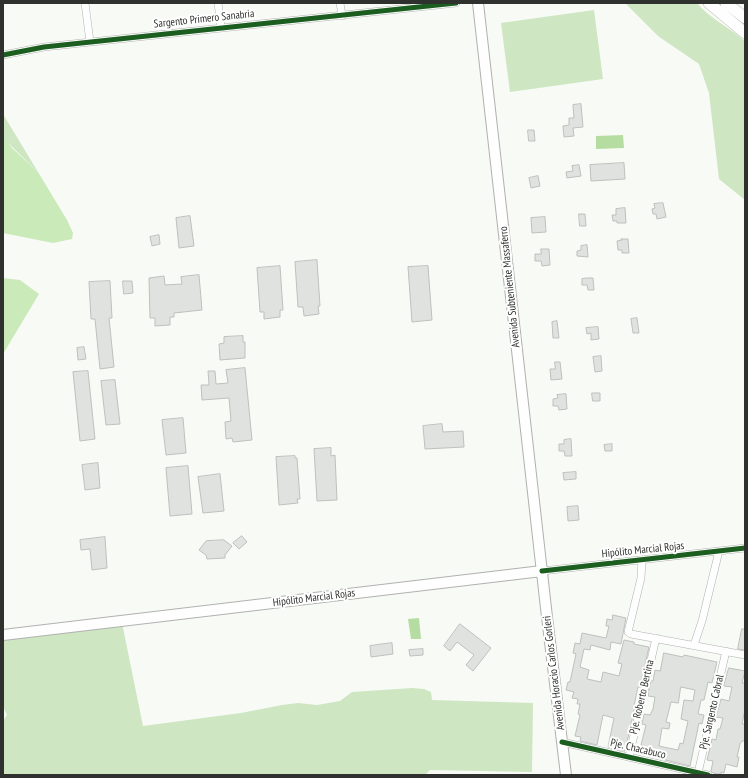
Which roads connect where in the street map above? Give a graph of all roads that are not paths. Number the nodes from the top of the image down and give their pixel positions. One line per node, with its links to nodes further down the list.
1 (85, 3): 12 (street)
2 (218, 3): 10 (street)
3 (340, 3): 8 (street)
4 (456, 3): 8 (street, Sargento Primero Sanabria)
5 (478, 3): 17 (main road, Avenida Subteniente Massaferro)
6 (709, 3): 11 (main road)
7 (726, 3): 9 (main road)
8 (342, 16): 10 (street, Sargento Primero Sanabria)
9 (745, 18)
10 (221, 28): 12 (street, Sargento Primero Sanabria)
11 (745, 33)
12 (90, 42): 13 (street, Sargento Primero Sanabria)
13 (3, 55)
14 (745, 548): 15 (street, Hipólito Marcial Rojas)
15 (719, 551): 16 (street, Hipólito Marcial Rojas); 20 (street)
16 (642, 560): 17 (street, Hipólito Marcial Rojas); 19 (street)
17 (542, 571): 18 (main road, Hipólito Marcial Rojas); 23 (main road, Avenida Horacio Carlos Gorleri)
18 (3, 635)
19 (656, 638): 20 (street); 24 (street, Pje. Roberto Bertina)
20 (694, 645): 21 (street)
21 (726, 652): 22 (street); 25 (street, Pje. Sargento Cabral)
22 (745, 655)
23 (562, 742): 24 (street, Pje. Chacabuco); 26 (main road, Avenida Horacio Carlos Gorleri)
24 (629, 757): 25 (street, Pje. Chacabuco)
25 (698, 773): 27 (street, Pje. Chacabuco)
26 (566, 775)
27 (708, 775)

